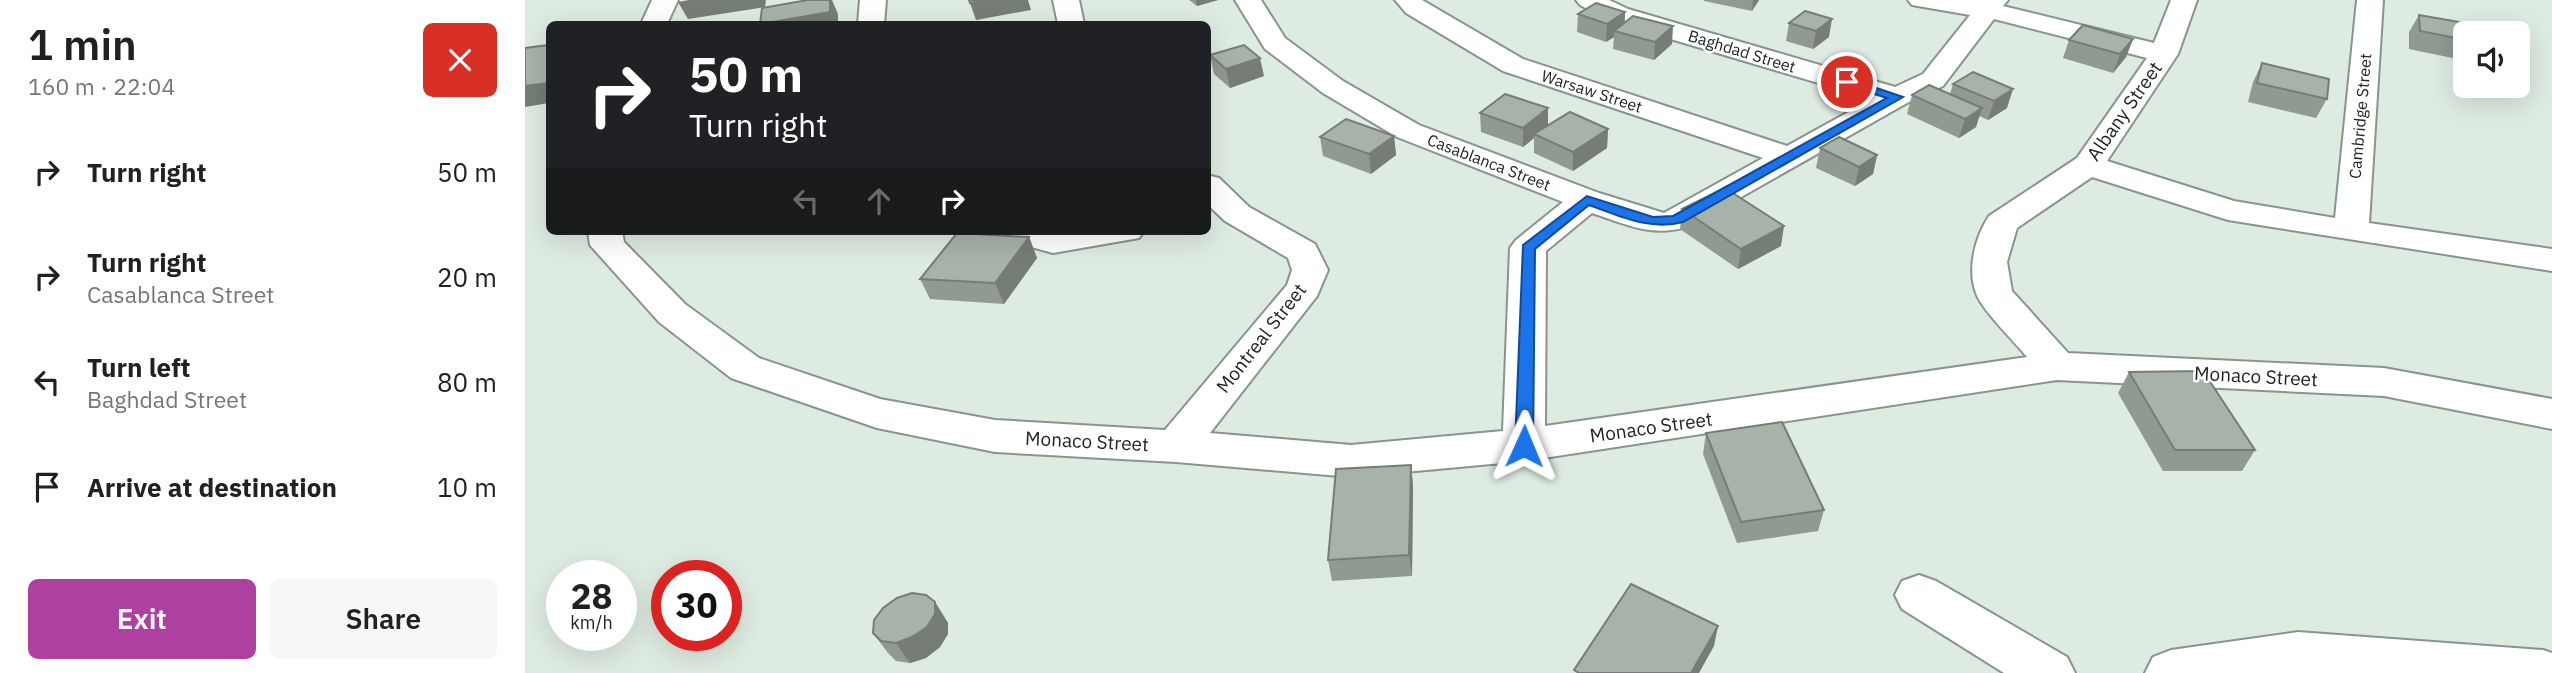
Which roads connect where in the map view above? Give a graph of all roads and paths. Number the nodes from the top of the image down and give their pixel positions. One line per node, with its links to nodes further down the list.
1 (665, 0): 11 (street)
2 (873, 0): 12 (street)
3 (1066, 0): 13 (street)
4 (1248, 0): 19 (street, Casablanca Street)
5 (1408, 0): 16 (street, Warsaw Street)
6 (1589, 0): 15 (street, Baghdad Street)
7 (1920, 0): 10 (street)
8 (2184, 0): 14 (street, Albany Street)
9 (2370, 0): 21 (street, Cambridge Street)
10 (1991, 5): 14 (street); 15 (street, Casablanca Street)
11 (655, 21)
12 (871, 21)
13 (1070, 21)
14 (2164, 54): 17 (street, Albany Street)
15 (1897, 97): 16 (street, Casablanca Street)
16 (1790, 156): 19 (street, Casablanca Street)
17 (2088, 165): 21 (street); 26 (street, Albany Street)
18 (1211, 193): 20 (street, Montreal Street)
19 (1587, 200): 29 (street)
20 (1222, 216): 28 (street, Montreal Street)
21 (2351, 231): 25 (street)
22 (606, 235): 28 (street, Monaco Street)
23 (1026, 235): 24 (street)
24 (1100, 235)
25 (2552, 260)
26 (2057, 366): 27 (street, Monaco Street); 29 (street, Monaco Street)
27 (2552, 414)
28 (1176, 446): 29 (street, Monaco Street)
29 (1524, 446)
30 (1919, 595): 31 (street)
31 (2049, 673)
32 (2171, 673): 33 (street)
33 (2543, 673)

